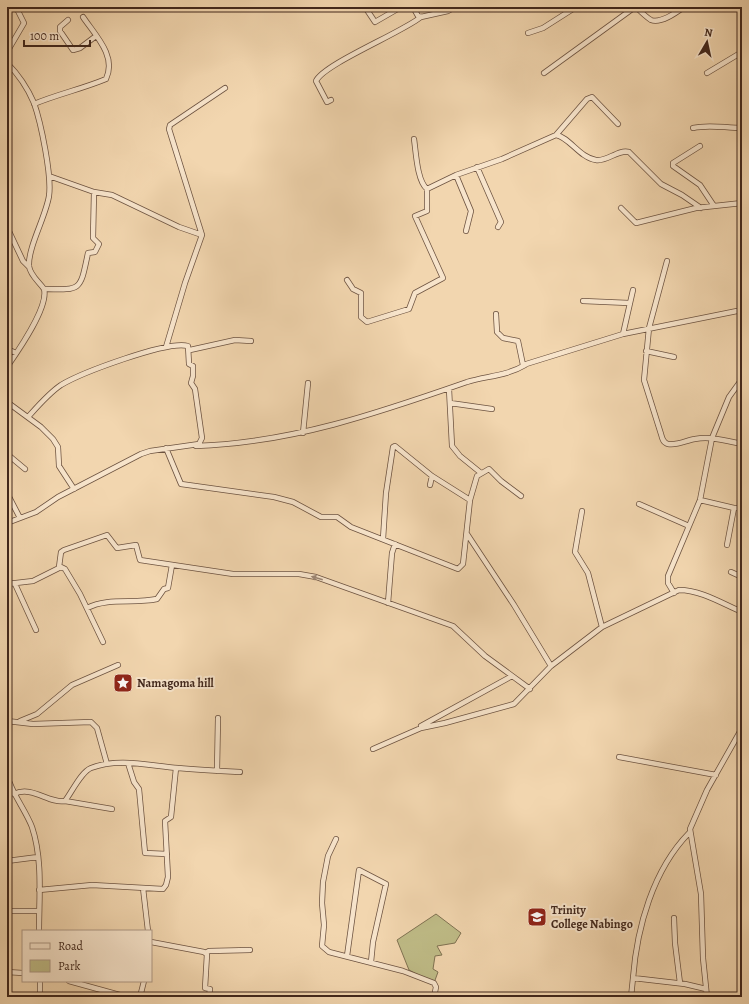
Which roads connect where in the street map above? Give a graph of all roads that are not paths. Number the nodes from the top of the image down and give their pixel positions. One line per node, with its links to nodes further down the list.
1 (16, 7): 14 (street)
2 (365, 7): 3 (street)
3 (401, 7)
4 (413, 7): 10 (street)
5 (455, 7): 10 (street)
6 (576, 7): 12 (street)
7 (635, 7): 8 (street); 17 (street)
8 (684, 7)
9 (83, 17): 13 (street)
10 (422, 17): 20 (street)
11 (68, 20): 13 (street)
12 (528, 33)
13 (96, 36): 21 (street)
14 (7, 52)
15 (742, 52): 18 (street)
16 (7, 63): 21 (street)
17 (544, 73)
18 (707, 73)
19 (225, 88): 40 (street)
20 (331, 100)
21 (34, 104): 30 (street)
22 (618, 124): 25 (street)
23 (693, 128): 24 (street)
24 (742, 128)
25 (556, 135): 28 (street); 36 (street)
26 (414, 139): 31 (street)
27 (700, 146): 34 (street)
28 (477, 168): 29 (street); 38 (street)
29 (456, 175): 31 (street); 39 (street)
30 (49, 176): 32 (street); 42 (street)
31 (427, 189): 43 (street)
32 (94, 192): 40 (street); 44 (street)
33 (742, 204): 34 (street)
34 (714, 206): 36 (street)
35 (621, 208): 36 (street)
36 (701, 208)
37 (7, 227): 42 (street)
38 (498, 227)
39 (466, 231)
40 (202, 235): 53 (street)
41 (667, 262): 50 (street)
42 (29, 267): 44 (street)
43 (347, 280)
44 (44, 289): 57 (street)
45 (632, 290): 47 (street)
46 (583, 302): 47 (street)
47 (629, 303): 51 (street)
48 (742, 310): 50 (street)
49 (496, 314): 59 (street)
50 (649, 328): 51 (street); 56 (street)
51 (623, 334): 59 (street)
52 (250, 342): 55 (street)
53 (166, 347): 55 (street); 67 (street)
54 (7, 349): 57 (street)
55 (190, 350): 71 (street)
56 (646, 351): 58 (street); 69 (street)
57 (16, 353): 60 (street)
58 (674, 357)
59 (525, 365): 63 (street)
60 (7, 367)
61 (742, 379): 69 (street)
62 (308, 383): 68 (street)
63 (449, 388): 65 (street); 68 (street)
64 (7, 402): 67 (street)
65 (450, 403): 66 (street); 75 (street)
66 (492, 409)
67 (28, 417): 78 (street)
68 (303, 433): 71 (street)
69 (712, 438): 70 (street); 82 (street)
70 (742, 444)
71 (181, 446): 72 (street)
72 (166, 448): 78 (street); 91 (street)
73 (7, 454): 74 (street)
74 (25, 469)
75 (481, 473): 80 (street); 81 (street)
76 (432, 476): 77 (street); 81 (street); 91 (street)
77 (430, 485)
78 (74, 489): 87 (street)
79 (7, 492): 87 (street)
80 (521, 496)
81 (470, 500): 90 (street)
82 (700, 500): 84 (street); 89 (street)
83 (639, 504): 89 (street)
84 (734, 508): 85 (street); 93 (street)
85 (742, 508)
86 (582, 511): 104 (street)
87 (20, 518): 88 (street)
88 (7, 523)
89 (689, 526): 100 (street)
90 (467, 534): 92 (street); 108 (street)
91 (383, 539): 92 (street)
92 (395, 544): 101 (street)
93 (727, 545)
94 (172, 565): 95 (street); 101 (street, one-way to 94); 102 (street)
95 (59, 567): 99 (street); 102 (street)
96 (731, 572): 97 (street)
97 (742, 577)
98 (7, 584): 99 (street)
99 (15, 584): 105 (street)
100 (674, 593): 103 (street); 104 (street)
101 (388, 603): 109 (street)
102 (87, 608): 106 (street)
103 (742, 612)
104 (602, 627): 108 (street)
105 (36, 630)
106 (103, 642)
107 (118, 665): 113 (street)
108 (551, 666): 110 (street)
109 (512, 676): 110 (street); 115 (street)
110 (530, 689): 115 (street)
111 (218, 718): 121 (street)
112 (7, 721): 113 (street)
113 (18, 722): 119 (street)
114 (742, 728): 124 (street)
115 (413, 731): 116 (street)
116 (373, 749)
117 (619, 758): 124 (street)
118 (128, 763): 119 (street); 120 (street); 131 (street)
119 (108, 764): 127 (street)
120 (176, 768): 121 (street); 131 (street)
121 (217, 771): 122 (street)
122 (240, 772)
123 (7, 775): 125 (street)
124 (716, 775): 129 (street)
125 (9, 788): 126 (street)
126 (14, 794): 127 (street); 132 (street)
127 (65, 801): 128 (street)
128 (112, 809)
129 (689, 832): 148 (street); 153 (street)
130 (336, 839): 144 (street)
131 (166, 854): 134 (street)
132 (38, 857): 133 (street); 135 (street)
133 (7, 861)
134 (143, 888): 135 (street); 140 (street)
135 (39, 890): 137 (street)
136 (7, 911): 137 (street)
137 (39, 911): 139 (street)
138 (674, 918): 152 (street)
139 (40, 930)
140 (148, 930)
141 (152, 942): 143 (street)
142 (250, 950): 143 (street)
143 (205, 953): 157 (street)
144 (347, 956): 145 (street); 145 (street)
145 (371, 962): 158 (street)
146 (7, 972): 147 (street)
147 (22, 973)
148 (633, 978): 152 (street); 159 (street)
149 (40, 982): 154 (street)
150 (73, 982): 155 (street)
151 (144, 982): 156 (street)
152 (680, 983): 153 (street)
153 (706, 989): 160 (street)
154 (40, 997)
155 (127, 997)
156 (140, 997)
157 (209, 997)
158 (434, 997)
159 (631, 997)
160 (708, 997)

